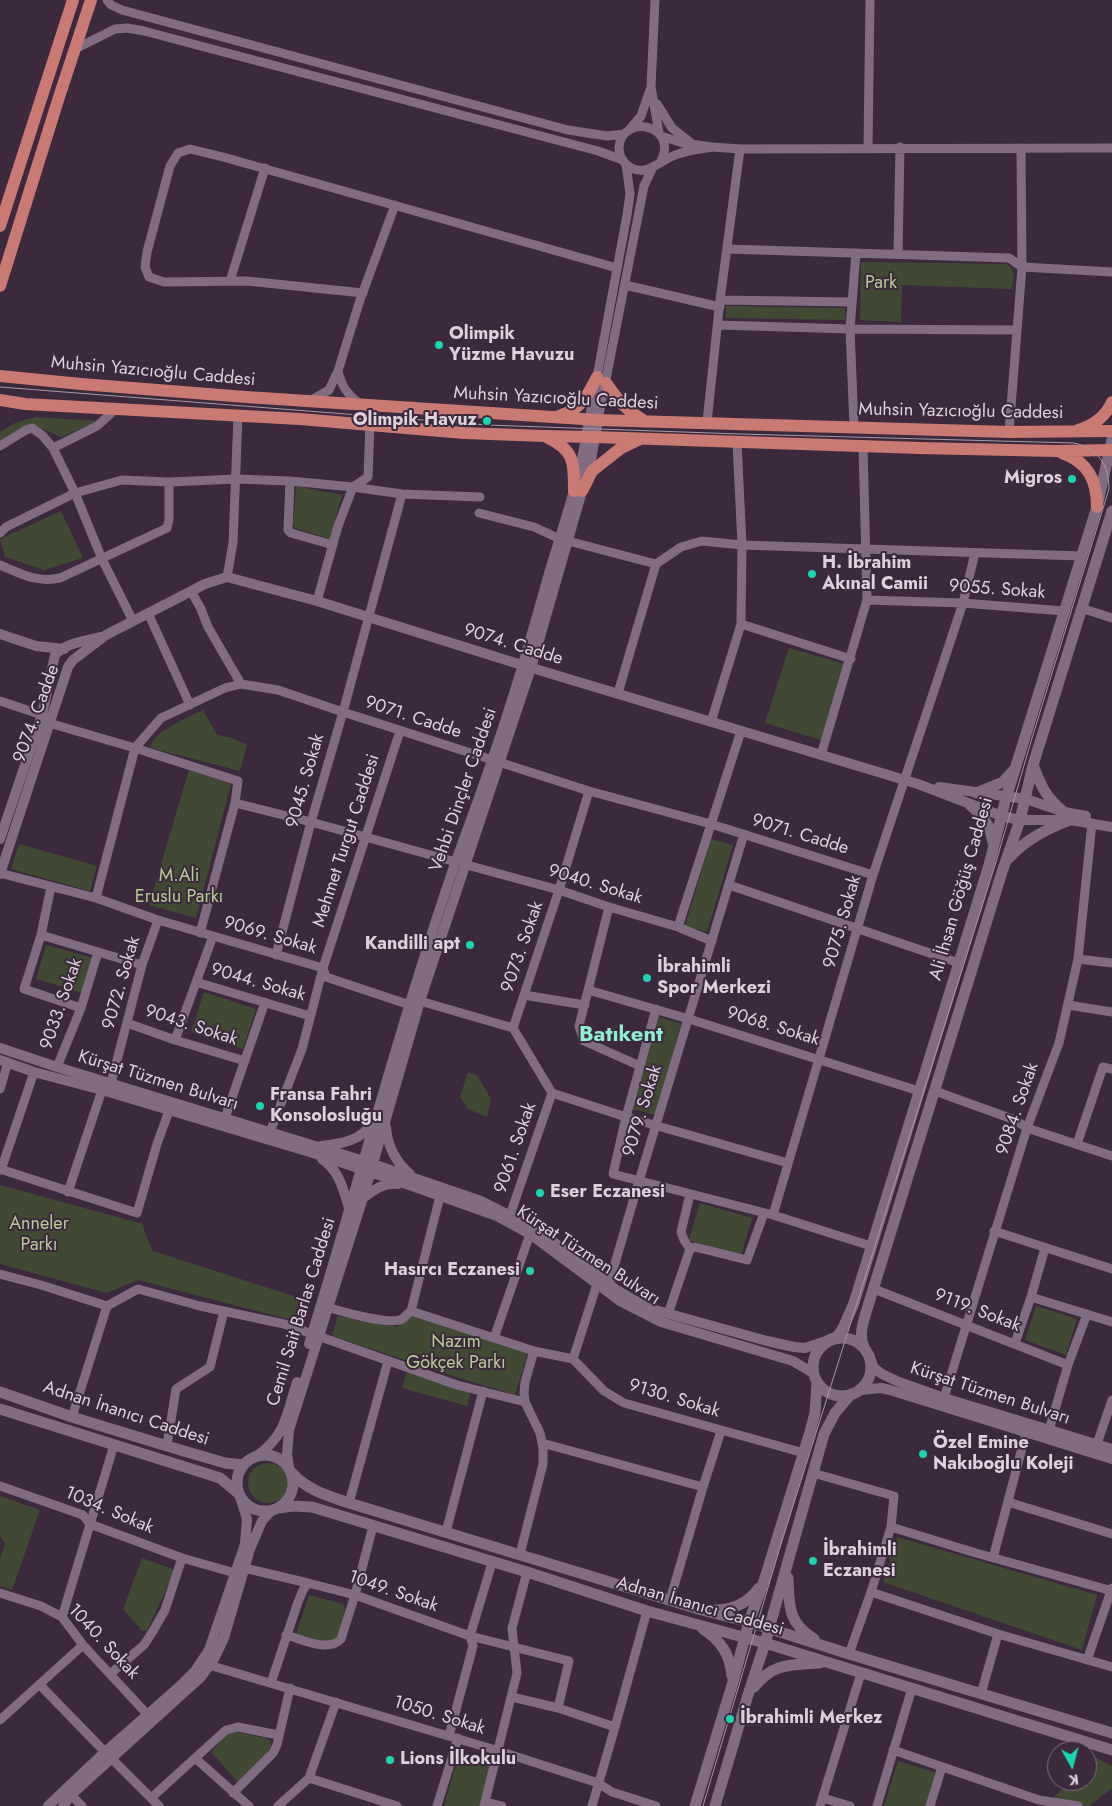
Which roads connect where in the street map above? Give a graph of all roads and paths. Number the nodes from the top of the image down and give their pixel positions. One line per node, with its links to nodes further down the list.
1 (73, 0): 25 (main road)
2 (91, 0): 8 (main road)
3 (107, 0): 6 (street)
4 (655, 0): 9 (street)
5 (870, 0): 16 (street)
6 (138, 14): 7 (street); 11 (street)
7 (134, 29): 8 (street); 14 (street)
8 (75, 49): 34 (main road)
9 (651, 87): 10 (street); 12 (street); 13 (street)
10 (628, 132): 11 (street); 12 (street); 21 (street)
11 (585, 133): 14 (street)
12 (660, 135): 13 (street); 22 (street)
13 (693, 144): 15 (street)
14 (583, 147): 21 (street)
15 (712, 147): 20 (street); 22 (street)
16 (868, 147): 17 (street); 20 (street)
17 (900, 147): 18 (street); 28 (street)
18 (1021, 148): 19 (street); 29 (street)
19 (1112, 148)
20 (740, 149): 26 (street)
21 (624, 162): 22 (street); 30 (street)
22 (656, 166): 33 (street)
23 (265, 168): 24 (street); 32 (street); 32 (street)
24 (395, 205): 30 (street); 35 (street)
25 (0, 226)
26 (727, 249): 27 (street); 37 (street)
27 (856, 253): 28 (street); 36 (street)
28 (898, 254): 29 (street)
29 (1022, 267): 31 (street); 40 (street)
30 (617, 268): 45 (street)
31 (1112, 272)
32 (230, 282): 35 (street)
33 (625, 285): 37 (street); 45 (street)
34 (0, 286)
35 (363, 293): 42 (street)
36 (851, 302): 37 (street); 39 (street)
37 (720, 304): 38 (street)
38 (718, 325): 39 (street); 57 (street)
39 (850, 329): 40 (street); 59 (street)
40 (1017, 330): 61 (street)
41 (0, 368): 44 (main road)
42 (338, 371): 47 (street); 50 (street)
43 (0, 376): 44 (main road, Muhsin Yazıcıoğlu Caddesi)
44 (35, 379): 47 (main road, Muhsin Yazıcıoğlu Caddesi)
45 (601, 380): 54 (main road); 55 (street); 56 (main road)
46 (0, 400): 49 (main road, Muhsin Yazıcıoğlu Caddesi)
47 (308, 402): 50 (main road, Muhsin Yazıcıoğlu Caddesi)
48 (1112, 402): 62 (main road)
49 (26, 404): 51 (main road); 52 (main road, Muhsin Yazıcıoğlu Caddesi)
50 (362, 405): 54 (main road, Muhsin Yazıcıoğlu Caddesi)
51 (0, 408)
52 (116, 409): 53 (main road, Muhsin Yazıcıoğlu Caddesi); 70 (street)
53 (238, 416): 58 (main road, Muhsin Yazıcıoğlu Caddesi); 72 (street)
54 (555, 418): 55 (main road, Muhsin Yazıcıoğlu Caddesi)
55 (594, 420): 56 (main road, Muhsin Yazıcıoğlu Caddesi); 64 (street)
56 (645, 421): 57 (main road, Muhsin Yazıcıoğlu Caddesi)
57 (707, 422): 59 (main road, Muhsin Yazıcıoğlu Caddesi)
58 (370, 424): 63 (main road, Muhsin Yazıcıoğlu Caddesi); 75 (street)
59 (854, 427): 61 (main road, Muhsin Yazıcıoğlu Caddesi)
60 (1112, 431): 62 (main road, Muhsin Yazıcıoğlu Caddesi)
61 (1008, 432): 62 (main road, Muhsin Yazıcıoğlu Caddesi)
62 (1072, 432)
63 (544, 436): 64 (main road, Muhsin Yazıcıoğlu Caddesi); 76 (main road)
64 (591, 436): 65 (main road, Muhsin Yazıcıoğlu Caddesi); 76 (street)
65 (641, 439): 66 (main road, Muhsin Yazıcıoğlu Caddesi); 76 (main road)
66 (737, 442): 68 (main road, Muhsin Yazıcıoğlu Caddesi); 86 (street)
67 (0, 446): 70 (street)
68 (863, 446): 71 (main road, Muhsin Yazıcıoğlu Caddesi); 87 (street)
69 (1111, 446): 71 (main road, Muhsin Yazıcıoğlu Caddesi); 80 (main road, Ali İhsan Göğüş Caddesi)
70 (53, 448): 77 (street)
71 (1057, 451): 80 (main road)
72 (236, 479): 73 (street); 74 (street); 93 (street)
73 (290, 481): 75 (street); 85 (street)
74 (169, 482): 77 (street); 90 (street)
75 (353, 486): 78 (street); 85 (street)
76 (578, 491): 84 (street)
77 (75, 493): 83 (street); 90 (street)
78 (402, 494): 79 (street); 101 (street, 9045. Sokak)
79 (480, 497)
80 (1097, 507): 89 (main road, Ali İhsan Göğüş Caddesi)
81 (1112, 511): 98 (main road, Ali İhsan Göğüş Caddesi)
82 (479, 513): 84 (street)
83 (0, 532)
84 (564, 540): 91 (street); 112 (street)
85 (333, 545): 96 (street)
86 (742, 545): 87 (street); 91 (street); 104 (street)
87 (865, 549): 88 (street); 95 (street)
88 (975, 553): 89 (street); 97 (street, 9075. Sokak)
89 (1081, 556): 99 (main road, Ali İhsan Göğüş Caddesi)
90 (102, 559): 92 (street); 103 (street)
91 (656, 564): 114 (street)
92 (0, 565)
93 (227, 577): 94 (street, 9074. Cadde); 96 (street, 9074. Cadde)
94 (191, 591): 100 (street, 9074. Cadde); 113 (street)
95 (867, 600): 97 (street, 9055. Sokak); 109 (street)
96 (317, 601): 101 (street, 9074. Cadde)
97 (962, 603): 99 (street, 9055. Sokak); 127 (street, 9075. Sokak)
98 (1081, 608): 102 (street); 125 (main road, Ali İhsan Göğüş Caddesi)
99 (1064, 611): 126 (main road, Ali İhsan Göğüş Caddesi)
100 (148, 613): 103 (street, 9074. Cadde); 116 (street)
101 (369, 618): 112 (street, 9074. Cadde); 117 (street, 9045. Sokak)
102 (1112, 618)
103 (133, 621): 106 (street, 9074. Cadde)
104 (741, 624): 109 (street); 119 (street)
105 (0, 634): 107 (street)
106 (106, 635): 108 (street, 9074. Cadde); 111 (street, 9074. Cadde)
107 (36, 646): 108 (street); 110 (street)
108 (64, 648): 110 (street, 9074. Cadde); 111 (street)
109 (850, 659): 123 (street)
110 (53, 662): 111 (street); 118 (street, 9074. Cadde)
111 (71, 664): 118 (street, 9074. Cadde)
112 (527, 667): 114 (street, 9074. Cadde); 124 (street)
113 (241, 684): 116 (street, 9071. Cadde); 117 (street, 9071. Cadde)
114 (618, 693): 119 (street, 9074. Cadde)
115 (0, 701): 118 (street)
116 (190, 705): 122 (street, 9071. Cadde)
117 (343, 712): 120 (street, 9071. Cadde); 139 (street, 9045. Sokak)
118 (46, 719): 122 (street); 145 (street, 9074. Cadde); 150 (street, 9074. Cadde)
119 (711, 722): 121 (street, 9074. Cadde)
120 (400, 731): 124 (street, 9071. Cadde); 144 (street, Mehmet Turgut Caddesi)
121 (741, 731): 123 (street, 9074. Cadde); 141 (street)
122 (135, 748): 133 (street); 155 (street, 9071. Cadde)
123 (821, 755): 127 (street, 9074. Cadde)
124 (496, 761): 129 (street, 9071. Cadde); 148 (street, Vehbi Dinçler Caddesi); 149 (street)
125 (1032, 766): 132 (main road, Ali İhsan Göğüş Caddesi); 136 (main road)
126 (1016, 768): 130 (main road); 131 (main road, Ali İhsan Göğüş Caddesi)
127 (904, 780): 128 (street, 9074. Cadde); 151 (street, 9075. Sokak)
128 (918, 784): 130 (street); 134 (street)
129 (589, 791): 141 (street, 9071. Cadde); 154 (street, 9073. Sokak)
130 (976, 793): 131 (street)
131 (1006, 798): 132 (street); 135 (main road, Ali İhsan Göğüş Caddesi)
132 (1026, 799): 136 (street); 137 (main road, Ali İhsan Göğüş Caddesi)
133 (234, 803): 139 (street); 160 (street)
134 (969, 804): 135 (street); 146 (main road)
135 (1002, 816): 137 (street); 146 (main road, Ali İhsan Göğüş Caddesi)
136 (1067, 816): 137 (street); 138 (street); 140 (street); 147 (main road)
137 (1020, 820): 147 (main road, Ali İhsan Göğüş Caddesi)
138 (1112, 820)
139 (311, 822): 144 (street); 165 (street, 9045. Sokak)
140 (1089, 823): 142 (street); 166 (street, 9084. Sokak)
141 (711, 824): 143 (street, 9071. Cadde); 158 (street)
142 (1112, 827)
143 (744, 834): 151 (street, 9071. Cadde); 152 (street, 9079. Sokak)
144 (366, 837): 148 (street); 170 (street, Mehmet Turgut Caddesi)
145 (0, 838)
146 (994, 847): 167 (main road, Ali İhsan Göğüş Caddesi)
147 (1006, 861): 199 (main road, Ali İhsan Göğüş Caddesi)
148 (456, 862): 176 (street, Vehbi Dinçler Caddesi)
149 (467, 865): 154 (street, 9040. Sokak); 174 (street)
150 (0, 874): 153 (street, 9069. Sokak)
151 (873, 875): 159 (street, 9075. Sokak)
152 (729, 885): 159 (street); 163 (street, 9079. Sokak)
153 (51, 887): 155 (street, 9069. Sokak); 161 (street)
154 (559, 890): 156 (street, 9040. Sokak); 173 (street, 9073. Sokak)
155 (96, 898): 157 (street, 9069. Sokak)
156 (609, 907): 158 (street, 9040. Sokak); 172 (street)
157 (158, 920): 160 (street, 9069. Sokak); 169 (street, 9072. Sokak)
158 (678, 927): 163 (street, 9040. Sokak)
159 (858, 928): 167 (street); 188 (street, 9075. Sokak)
160 (200, 933): 162 (street, 9069. Sokak)
161 (40, 935): 164 (street); 179 (street)
162 (213, 936): 165 (street, 9069. Sokak); 171 (street)
163 (712, 941): 183 (street, 9079. Sokak)
164 (98, 952): 169 (street); 179 (street, 9033. Sokak)
165 (276, 954): 170 (street, 9069. Sokak)
166 (1078, 959): 168 (street); 178 (street, 9084. Sokak)
167 (959, 963): 198 (main road, Ali İhsan Göğüş Caddesi)
168 (1112, 963)
169 (142, 965): 184 (street, 9072. Sokak)
170 (323, 968): 176 (street, 9069. Sokak); 182 (street, Mehmet Turgut Caddesi)
171 (196, 982): 175 (street, 9044. Sokak); 186 (street)
172 (588, 990): 177 (street); 180 (street, 9068. Sokak)
173 (524, 995): 177 (street); 185 (street, 9073. Sokak)
174 (420, 1001): 185 (street); 205 (street)
175 (265, 1002): 182 (street, 9044. Sokak); 190 (street)
176 (410, 1005): 201 (street, Vehbi Dinçler Caddesi)
177 (584, 1005): 191 (street)
178 (1068, 1005): 181 (street); 207 (street, 9084. Sokak)
179 (81, 1008): 192 (street, 9033. Sokak)
180 (656, 1009): 183 (street, 9068. Sokak); 191 (street)
181 (1112, 1012)
182 (310, 1016): 208 (street, Mehmet Turgut Caddesi)
183 (689, 1018): 188 (street, 9068. Sokak); 206 (street, 9079. Sokak)
184 (127, 1023): 186 (street, 9043. Sokak); 195 (street, 9072. Sokak)
185 (513, 1028): 200 (street)
186 (175, 1040): 190 (street, 9043. Sokak)
187 (0, 1048): 192 (street, Kürşat Tüzmen Bulvarı)
188 (819, 1058): 198 (street, 9068. Sokak); 212 (street, 9075. Sokak)
189 (4, 1061): 194 (street, Kürşat Tüzmen Bulvarı); 196 (street)
190 (245, 1061): 204 (street)
191 (640, 1066): 203 (street)
192 (57, 1067): 195 (street, Kürşat Tüzmen Bulvarı)
193 (1112, 1069): 209 (street)
194 (34, 1072): 197 (street, Kürşat Tüzmen Bulvarı); 214 (street)
195 (111, 1083): 204 (street, Kürşat Tüzmen Bulvarı)
196 (0, 1089)
197 (102, 1090): 202 (street, Kürşat Tüzmen Bulvarı); 217 (street)
198 (919, 1091): 227 (main road, Ali İhsan Göğüş Caddesi)
199 (934, 1091): 207 (street); 234 (main road, Ali İhsan Göğüş Caddesi)
200 (552, 1093): 203 (street); 223 (street, 9061. Sokak)
201 (379, 1109): 210 (street); 213 (street, Vehbi Dinçler Caddesi)
202 (169, 1111): 210 (street, Kürşat Tüzmen Bulvarı); 217 (street)
203 (626, 1116): 206 (street); 215 (street)
204 (225, 1118): 208 (street, Kürşat Tüzmen Bulvarı)
205 (386, 1121): 213 (street); 216 (street)
206 (656, 1125): 212 (street); 215 (street, 9079. Sokak)
207 (1027, 1128): 209 (street); 225 (street, 9084. Sokak)
208 (270, 1132): 210 (street, Kürşat Tüzmen Bulvarı)
209 (1077, 1144): 211 (street)
210 (314, 1150): 213 (street, Kürşat Tüzmen Bulvarı); 221 (street)
211 (1112, 1156)
212 (788, 1164): 224 (street, 9075. Sokak)
213 (367, 1167): 216 (street, Kürşat Tüzmen Bulvarı); 220 (street, Cemil Sait Barlas Caddesi); 221 (street, Cemil Sait Barlas Caddesi)
214 (0, 1170): 217 (street)
215 (639, 1181): 218 (street); 233 (street, 9079. Sokak)
216 (415, 1183): 219 (street, Kürşat Tüzmen Bulvarı); 220 (street); 223 (street, Kürşat Tüzmen Bulvarı)
217 (68, 1192)
218 (690, 1194): 222 (street); 228 (street)
219 (440, 1196): 226 (street, Kürşat Tüzmen Bulvarı); 239 (street)
220 (363, 1198): 237 (street, Cemil Sait Barlas Caddesi)
221 (350, 1211): 237 (street, Cemil Sait Barlas Caddesi)
222 (764, 1213): 224 (street); 228 (street)
223 (510, 1214): 233 (street, Kürşat Tüzmen Bulvarı)
224 (773, 1215): 227 (street)
225 (994, 1231): 229 (street); 243 (street, 9084. Sokak)
226 (530, 1234): 232 (street, Kürşat Tüzmen Bulvarı); 245 (street)
227 (871, 1246): 246 (main road, Ali İhsan Göğüş Caddesi)
228 (690, 1248): 240 (street)
229 (1045, 1248): 230 (street); 235 (street)
230 (1112, 1268)
231 (0, 1274): 236 (street)
232 (598, 1284): 250 (street); 253 (street, Kürşat Tüzmen Bulvarı)
233 (610, 1284): 240 (street, Kürşat Tüzmen Bulvarı)
234 (874, 1289): 243 (street, 9119. Sokak); 249 (main road, Ali İhsan Göğüş Caddesi)
235 (1031, 1297): 241 (street); 247 (street)
236 (107, 1306): 238 (street); 261 (street)
237 (324, 1306): 239 (street); 244 (street, Cemil Sait Barlas Caddesi)
238 (224, 1311): 244 (street); 268 (street)
239 (411, 1311): 245 (street)
240 (668, 1314): 246 (street, Kürşat Tüzmen Bulvarı)
241 (1087, 1314): 242 (street); 252 (street)
242 (1112, 1322)
243 (966, 1326): 247 (street, 9119. Sokak); 257 (street, 9084. Sokak)
244 (315, 1336): 251 (street); 271 (street, Cemil Sait Barlas Caddesi); 274 (street, Cemil Sait Barlas Caddesi)
245 (494, 1338): 248 (street)
246 (829, 1340): 249 (main road); 253 (main road)
247 (1015, 1343): 252 (street, 9119. Sokak)
248 (534, 1351): 250 (street); 259 (street)
249 (866, 1351): 256 (main road); 257 (street, Kürşat Tüzmen Bulvarı)
250 (573, 1359): 263 (street, 9130. Sokak)
251 (388, 1361): 254 (street); 280 (street)
252 (1068, 1365): 262 (street)
253 (815, 1377): 256 (main road); 270 (main road)
254 (483, 1391): 259 (street); 285 (street)
255 (0, 1392): 261 (main road, Adnan İnanıcı Caddesi)
256 (855, 1392): 264 (street, Kürşat Tüzmen Bulvarı); 275 (main road)
257 (944, 1398): 262 (street, Kürşat Tüzmen Bulvarı)
258 (1112, 1400): 266 (street)
259 (525, 1402): 265 (street)
260 (0, 1409): 267 (main road, Adnan İnanıcı Caddesi)
261 (72, 1417): 268 (main road, Adnan İnanıcı Caddesi)
262 (1049, 1430): 266 (street, Kürşat Tüzmen Bulvarı)
263 (721, 1431): 270 (street, 9130. Sokak); 277 (street)
264 (1026, 1433): 272 (street, Kürşat Tüzmen Bulvarı); 279 (street)
265 (542, 1443): 277 (street); 287 (street)
266 (1097, 1444): 269 (street, Kürşat Tüzmen Bulvarı)
267 (114, 1445): 278 (main road, Adnan İnanıcı Caddesi); 282 (street)
268 (167, 1445): 273 (main road, Adnan İnanıcı Caddesi)
269 (1112, 1449)
270 (804, 1453): 294 (main road)
271 (258, 1455): 273 (main road); 274 (main road)
272 (1112, 1460)
273 (243, 1465): 278 (main road)
274 (290, 1470): 280 (main road, Adnan İnanıcı Caddesi); 281 (main road)
275 (813, 1473): 284 (street); 291 (main road)
276 (0, 1486): 282 (street, 1034. Sokak)
277 (703, 1488): 300 (street)
278 (239, 1495): 281 (main road); 292 (street)
279 (1008, 1502): 286 (street); 289 (street)
280 (349, 1503): 285 (main road, Adnan İnanıcı Caddesi)
281 (275, 1509): 283 (main road, Adnan İnanıcı Caddesi); 292 (street)
282 (90, 1524): 288 (street, 1034. Sokak); 303 (street)
283 (373, 1526): 290 (main road, Adnan İnanıcı Caddesi); 299 (street)
284 (891, 1527): 289 (street); 297 (street)
285 (446, 1532): 287 (main road, Adnan İnanıcı Caddesi)
286 (1112, 1534)
287 (520, 1554): 300 (main road, Adnan İnanıcı Caddesi)
288 (182, 1558): 292 (street, 1034. Sokak); 321 (street)
289 (993, 1558): 296 (street)
290 (492, 1563): 293 (main road, Adnan İnanıcı Caddesi); 309 (street)
291 (787, 1567): 306 (main road); 313 (main road)
292 (239, 1571): 295 (street, 1049. Sokak); 318 (street); 332 (street)
293 (527, 1572): 302 (main road, Adnan İnanıcı Caddesi); 314 (street)
294 (764, 1581): 301 (main road); 304 (main road)
295 (308, 1583): 299 (street, 1049. Sokak); 308 (street)
296 (1112, 1590): 316 (street)
297 (871, 1592): 307 (street); 315 (street)
298 (0, 1593): 303 (street, 1040. Sokak)
299 (355, 1596): 308 (street); 309 (street, 1049. Sokak)
300 (670, 1600): 301 (main road, Adnan İnanıcı Caddesi)
301 (702, 1610): 304 (main road, Adnan İnanıcı Caddesi)
302 (647, 1611): 305 (main road, Adnan İnanıcı Caddesi); 334 (street)
303 (62, 1617): 312 (street, 1040. Sokak)
304 (749, 1622): 306 (main road, Adnan İnanıcı Caddesi); 310 (main road)
305 (697, 1625): 310 (main road, Adnan İnanıcı Caddesi); 322 (main road)
306 (770, 1628): 311 (main road); 313 (main road, Adnan İnanıcı Caddesi)
307 (998, 1634): 316 (street); 327 (street)
308 (286, 1635): 323 (street)
309 (470, 1636): 314 (street, 1049. Sokak); 337 (street)
310 (745, 1637): 311 (main road, Adnan İnanıcı Caddesi); 322 (main road)
311 (765, 1643): 317 (main road, Adnan İnanıcı Caddesi); 328 (main road)
312 (83, 1645): 321 (street, 1040. Sokak); 324 (street)
313 (826, 1646): 315 (main road, Adnan İnanıcı Caddesi)
314 (514, 1647): 329 (street); 331 (street, 1049. Sokak)
315 (849, 1654): 327 (main road, Adnan İnanıcı Caddesi)
316 (1087, 1660): 319 (street)
317 (828, 1663): 320 (main road, Adnan İnanıcı Caddesi); 328 (main road)
318 (209, 1665): 323 (street, 1050. Sokak); 341 (street)
319 (1112, 1667)
320 (860, 1673): 326 (main road, Adnan İnanıcı Caddesi); 349 (street)
321 (110, 1674): 332 (street, 1040. Sokak)
322 (733, 1682): 362 (main road)
323 (271, 1683): 325 (street, 1050. Sokak)
324 (40, 1685): 333 (street); 341 (street)
325 (290, 1688): 330 (street, 1050. Sokak); 336 (street)
326 (912, 1688): 338 (street); 339 (main road, Adnan İnanıcı Caddesi)
327 (981, 1694): 335 (main road, Adnan İnanıcı Caddesi)
328 (748, 1695): 363 (main road)
329 (512, 1697): 331 (street); 340 (street)
330 (336, 1702): 337 (street, 1050. Sokak); 344 (street)
331 (558, 1708): 334 (street)
332 (147, 1714): 341 (street)
333 (0, 1720)
334 (615, 1727): 345 (street)
335 (1112, 1733)
336 (278, 1735): 342 (street); 346 (street)
337 (453, 1737): 340 (street, 1050. Sokak); 358 (street)
338 (893, 1750): 343 (street); 365 (street)
339 (1112, 1750)
340 (499, 1751): 345 (street, 1050. Sokak); 350 (street)
341 (109, 1755): 347 (street); 348 (street); 351 (street)
342 (196, 1758): 346 (street); 348 (street)
343 (942, 1767): 366 (street); 367 (street)
344 (309, 1778): 356 (street); 357 (street)
345 (598, 1783): 360 (street); 361 (street, 1050. Sokak)
346 (233, 1793): 355 (street)
347 (72, 1795): 352 (street); 353 (street)
348 (151, 1798): 354 (street)
349 (821, 1802): 364 (street)
350 (485, 1804): 359 (street)
351 (48, 1806)
352 (63, 1806)
353 (82, 1806)
354 (159, 1806)
355 (248, 1806)
356 (278, 1806)
357 (397, 1806)
358 (437, 1806)
359 (502, 1806)
360 (592, 1806)
361 (656, 1806)
362 (695, 1806)
363 (715, 1806)
364 (850, 1806)
365 (877, 1806)
366 (930, 1806)
367 (1078, 1806)

